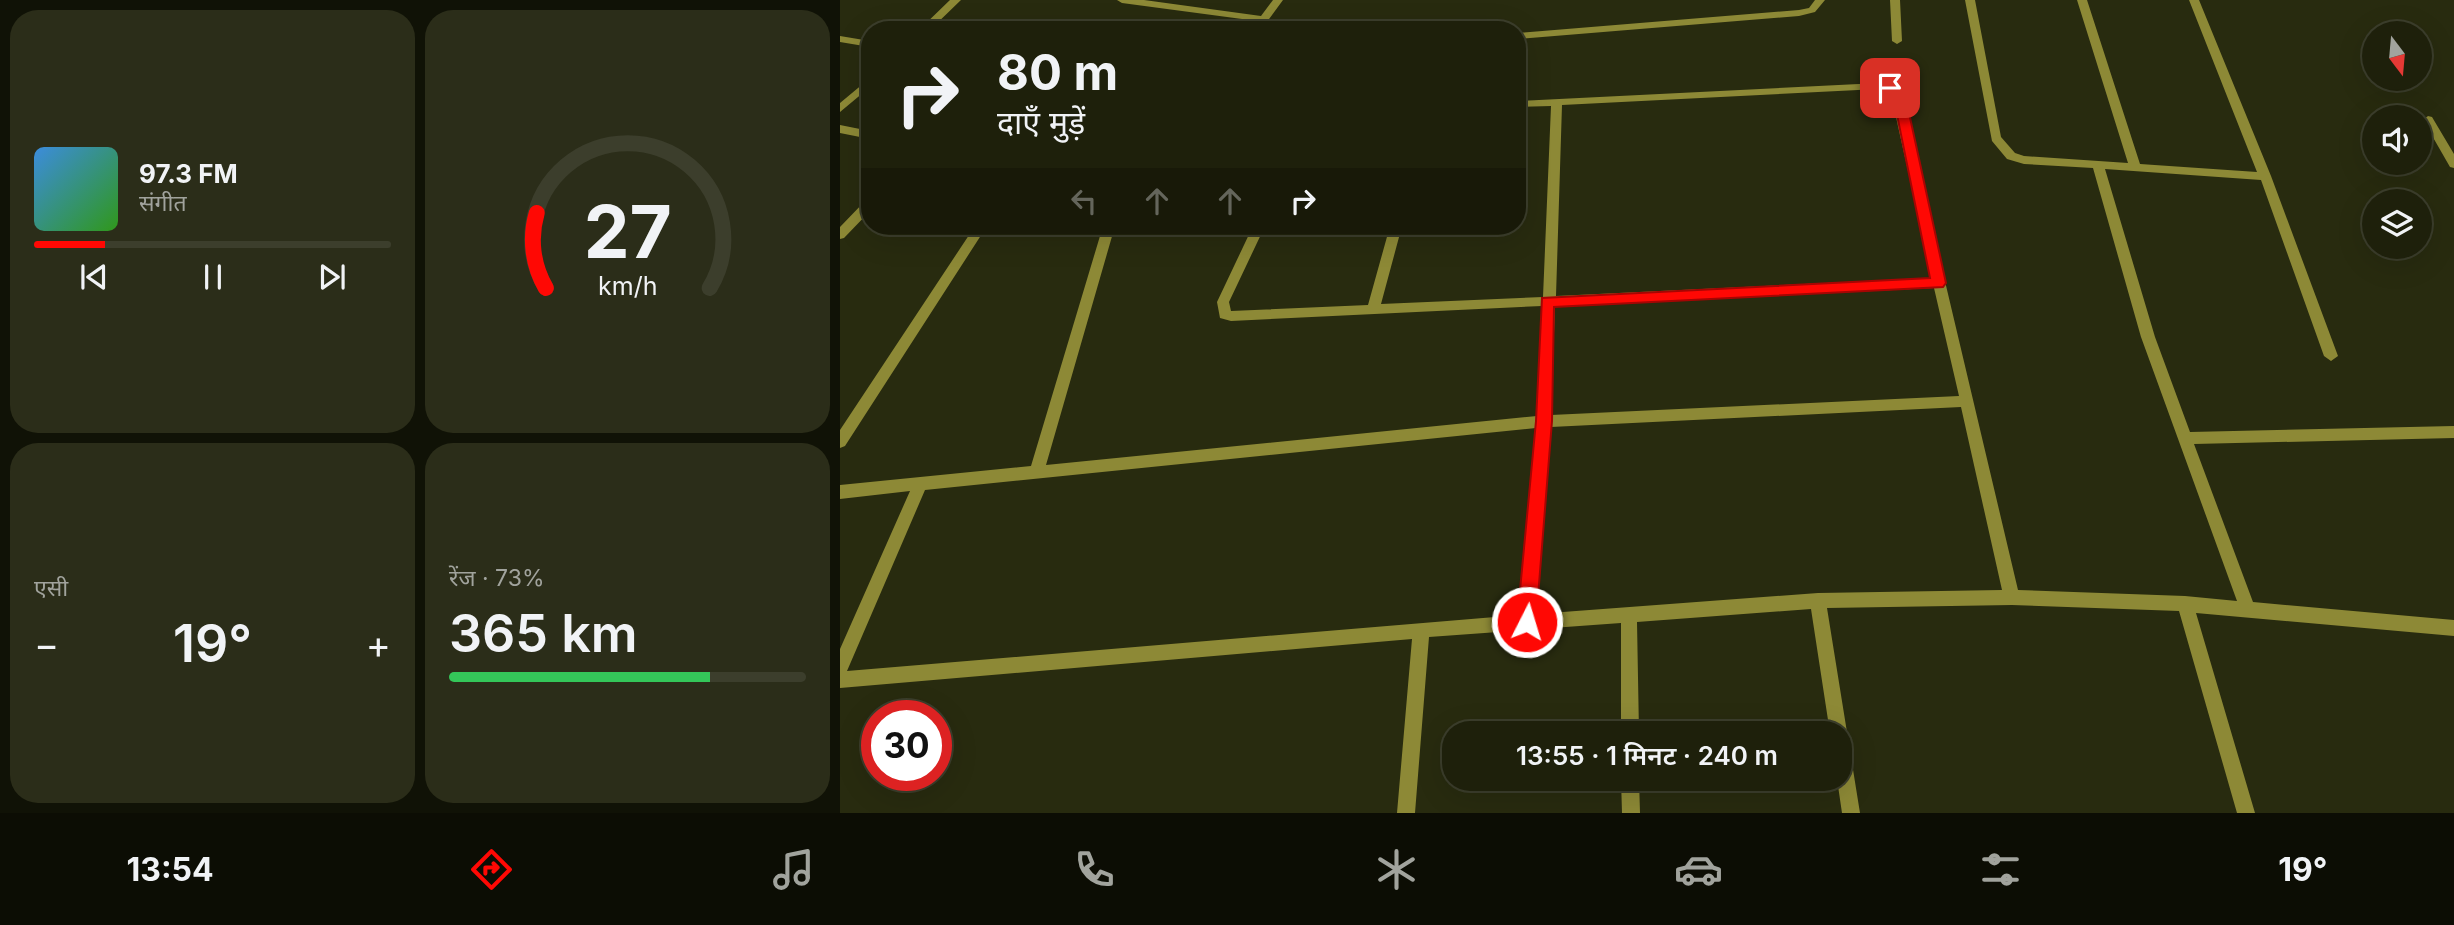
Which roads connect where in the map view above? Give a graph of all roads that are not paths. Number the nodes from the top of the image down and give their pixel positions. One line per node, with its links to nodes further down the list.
1 (956, 0): 11 (street)
2 (1122, 0): 9 (street)
3 (1278, 0): 10 (street)
4 (1821, 0): 12 (street)
5 (1895, 0): 14 (street)
6 (1969, 0): 24 (street)
7 (2082, 0): 25 (street)
8 (2194, 0): 26 (street)
9 (1177, 4): 10 (street)
10 (1264, 19)
11 (934, 21)
12 (1526, 35)
13 (840, 39): 15 (street)
14 (1897, 41)
15 (861, 42)
16 (861, 89): 19 (street)
17 (1558, 102): 18 (street); 33 (street); 34 (street)
18 (1526, 104)
19 (840, 109)
20 (2432, 127): 23 (street)
21 (840, 129): 22 (street)
22 (861, 133)
23 (2454, 164)
24 (2098, 165): 25 (street); 40 (street)
25 (2135, 167): 26 (street)
26 (2265, 176): 36 (street)
27 (861, 213): 28 (street)
28 (840, 235)
29 (975, 235): 41 (street)
30 (1106, 235): 42 (street)
31 (1255, 235): 35 (street)
32 (1394, 235): 35 (street)
33 (1938, 283): 34 (street); 37 (street)
34 (1547, 302): 35 (street); 38 (street)
35 (1373, 309)
36 (2330, 356)
37 (1966, 401): 38 (street); 45 (street)
38 (1544, 421): 42 (street); 50 (street)
39 (2454, 432): 40 (street)
40 (2186, 438): 48 (street)
41 (840, 442)
42 (1037, 470): 43 (street)
43 (921, 483): 44 (street); 53 (street)
44 (840, 492)
45 (2012, 597): 46 (street); 47 (street)
46 (1818, 601): 49 (street); 56 (street)
47 (2185, 604): 48 (street); 62 (street)
48 (2248, 610): 51 (street)
49 (1629, 615): 50 (street); 55 (street)
50 (1527, 622): 52 (street)
51 (2454, 628)
52 (1421, 631): 54 (street); 59 (street)
53 (840, 668)
54 (840, 680)
55 (1630, 721)
56 (1837, 721)
57 (1630, 791): 60 (street)
58 (1848, 791): 61 (street)
59 (1406, 813)
60 (1631, 813)
61 (1851, 813)
62 (2246, 813)

